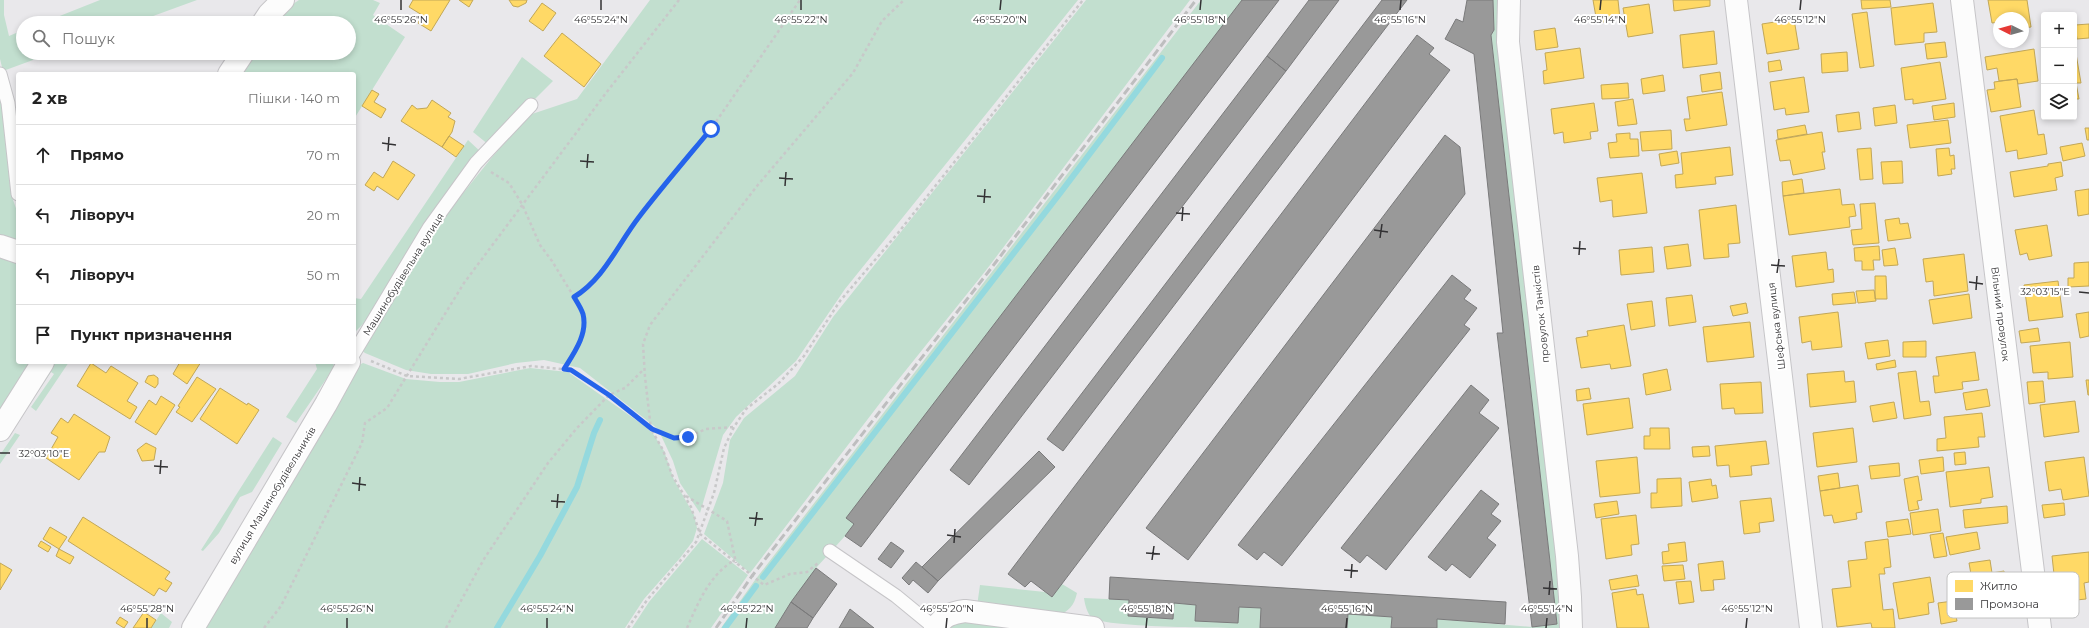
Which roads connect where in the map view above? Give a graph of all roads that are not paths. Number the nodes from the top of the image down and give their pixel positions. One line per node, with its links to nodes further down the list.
1 (283, 0): 5 (street)
2 (1509, 0): 23 (street, провулок Танкістів)
3 (1736, 0): 24 (street, Шефська вулиця)
4 (1962, 0): 18 (street, Вільний провулок)
5 (268, 16)
6 (238, 60): 7 (street)
7 (230, 72)
8 (0, 74): 10 (lane)
9 (531, 105): 13 (lane, Машинобудівельна вулиця)
10 (16, 176)
11 (0, 246): 12 (street)
12 (16, 251)
13 (356, 350)
14 (43, 364): 16 (street)
15 (356, 364): 20 (street, вулиця Машинобудівельників)
16 (0, 430)
17 (830, 551): 21 (lane)
18 (2033, 572)
19 (2039, 618): 25 (street, Вільний провулок)
20 (193, 628)
21 (935, 628): 22 (street)
22 (1093, 628)
23 (1570, 628)
24 (1811, 628)
25 (2040, 628)

